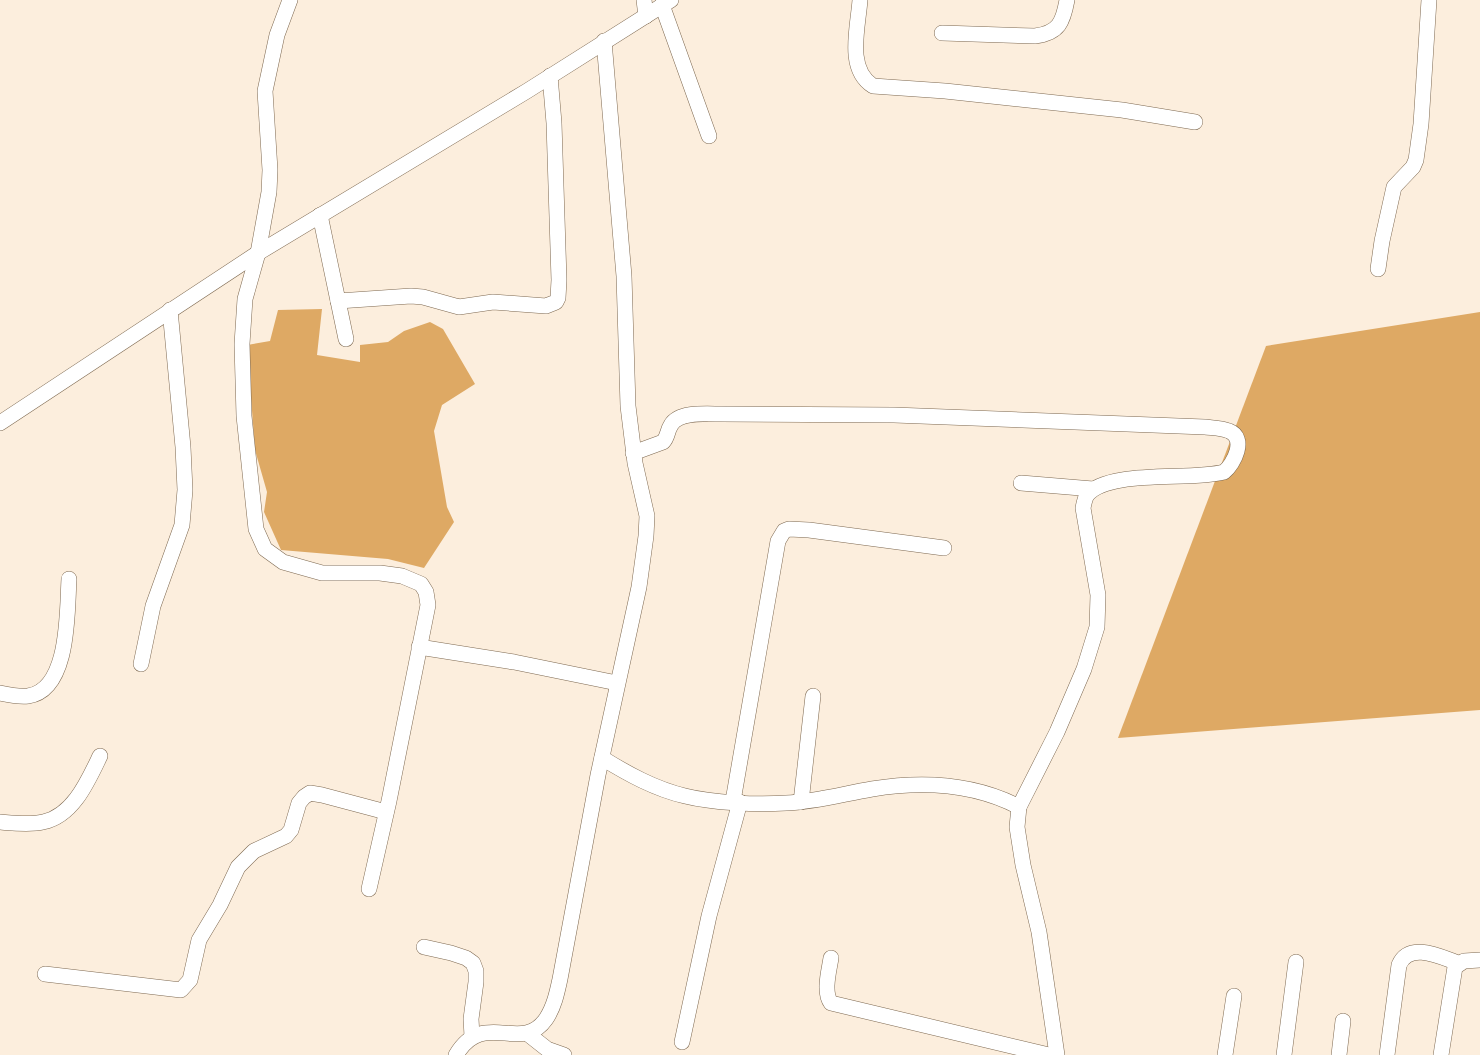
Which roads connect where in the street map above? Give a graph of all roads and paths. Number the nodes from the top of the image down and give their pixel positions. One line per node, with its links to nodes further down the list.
1 (290, 0): 13 (street)
2 (860, 0): 10 (street)
3 (1067, 0): 7 (street)
4 (1429, 0): 14 (street)
5 (666, 3): 6 (street); 11 (street)
6 (645, 8): 8 (street)
7 (942, 33)
8 (604, 41): 9 (street); 19 (street)
9 (550, 76): 12 (street); 15 (street)
10 (1195, 122)
11 (709, 136)
12 (320, 215): 13 (street); 15 (street)
13 (258, 253): 16 (street); 24 (street)
14 (1378, 269)
15 (338, 301): 17 (street)
16 (170, 310): 18 (street); 25 (street)
17 (346, 339)
18 (0, 423)
19 (633, 453): 21 (street); 26 (street)
20 (1021, 483): 21 (street)
21 (1094, 489): 33 (street)
22 (944, 548): 31 (street)
23 (69, 579): 27 (street)
24 (419, 647): 26 (street); 34 (street)
25 (141, 664)
26 (617, 683): 30 (street)
27 (0, 693)
28 (813, 696): 32 (street)
29 (100, 756): 35 (street)
30 (602, 758): 31 (street); 45 (street)
31 (736, 802): 32 (street); 47 (street)
32 (801, 802): 33 (street)
33 (1021, 803): 51 (street)
34 (386, 812): 36 (street); 42 (street)
35 (0, 822)
36 (369, 889)
37 (424, 947): 46 (street)
38 (831, 958): 50 (street)
39 (1480, 960): 41 (street)
40 (1296, 962): 53 (street)
41 (1458, 963): 55 (street); 56 (street)
42 (45, 974)
43 (1234, 996): 52 (street)
44 (1343, 1021): 54 (street)
45 (528, 1034): 46 (street); 49 (street)
46 (472, 1036): 48 (street)
47 (682, 1042)
48 (456, 1055)
49 (564, 1055)
50 (1049, 1055)
51 (1057, 1055)
52 (1225, 1055)
53 (1284, 1055)
54 (1339, 1055)
55 (1387, 1055)
56 (1441, 1055)

